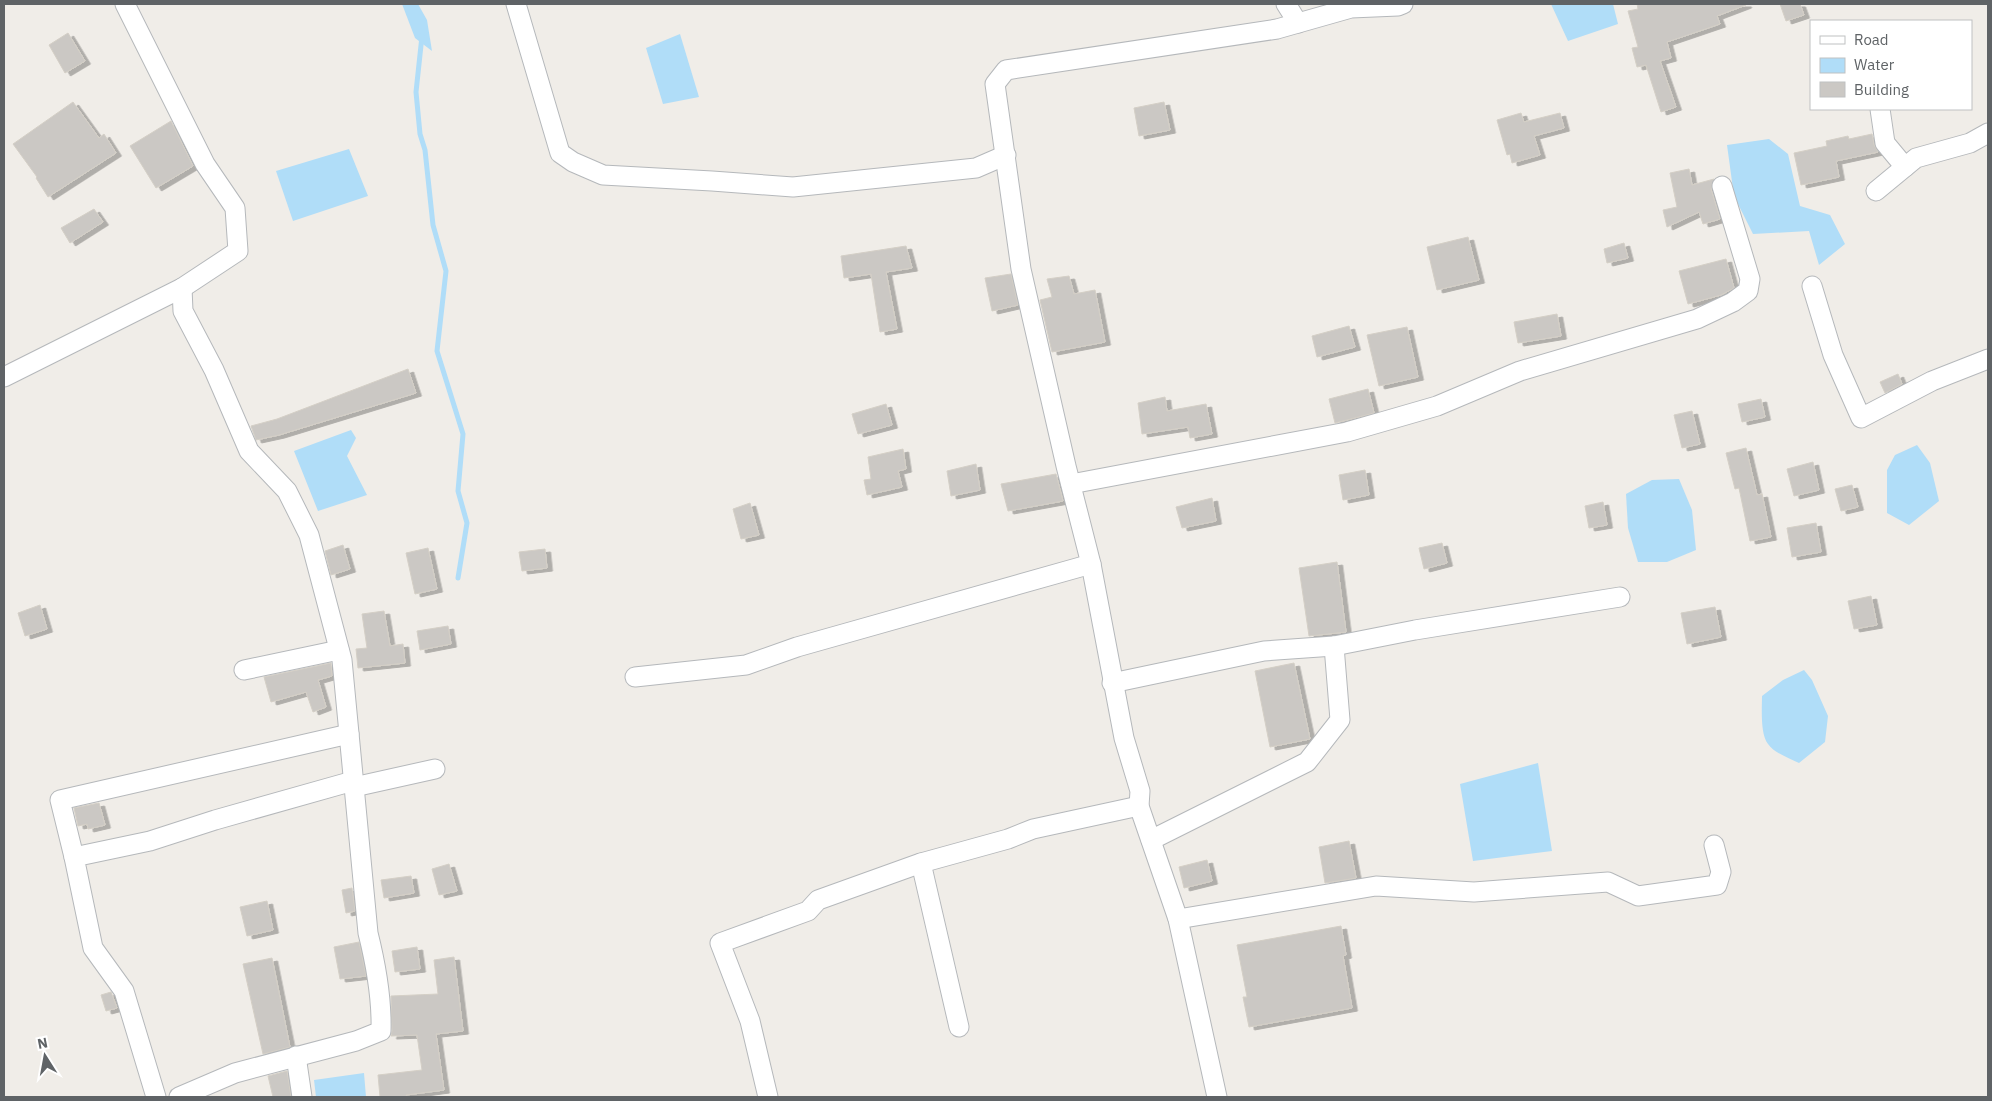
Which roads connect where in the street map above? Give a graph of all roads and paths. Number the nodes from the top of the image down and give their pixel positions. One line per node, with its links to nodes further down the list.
1 (125, 4): 13 (street)
2 (516, 4): 8 (street)
3 (1286, 4): 5 (street)
4 (1403, 4): 5 (street)
5 (1298, 23): 8 (street)
6 (1880, 110): 9 (street)
7 (1988, 133): 9 (street)
8 (1006, 155): 16 (street)
9 (1905, 167): 11 (street)
10 (1722, 186): 16 (street)
11 (1876, 191)
12 (1812, 286): 14 (street)
13 (182, 288): 15 (street); 20 (street)
14 (1988, 359)
15 (4, 377)
16 (1071, 484): 17 (street)
17 (1092, 564): 22 (street); 23 (street)
18 (1620, 597): 19 (street)
19 (1334, 646): 23 (street); 28 (street)
20 (339, 650): 21 (street); 24 (street)
21 (244, 670)
22 (635, 678)
23 (1112, 683): 27 (street)
24 (349, 734): 26 (street); 30 (street)
25 (435, 769): 26 (street)
26 (354, 784): 30 (street); 34 (street)
27 (1139, 806): 28 (street); 31 (street)
28 (1151, 840): 32 (street)
29 (1714, 844): 32 (street)
30 (74, 857): 35 (street)
31 (921, 863): 33 (street); 38 (street)
32 (1178, 920): 39 (street)
33 (959, 1027)
34 (296, 1056): 36 (street); 37 (street)
35 (156, 1097)
36 (179, 1097)
37 (302, 1097)
38 (768, 1097)
39 (1218, 1097)

